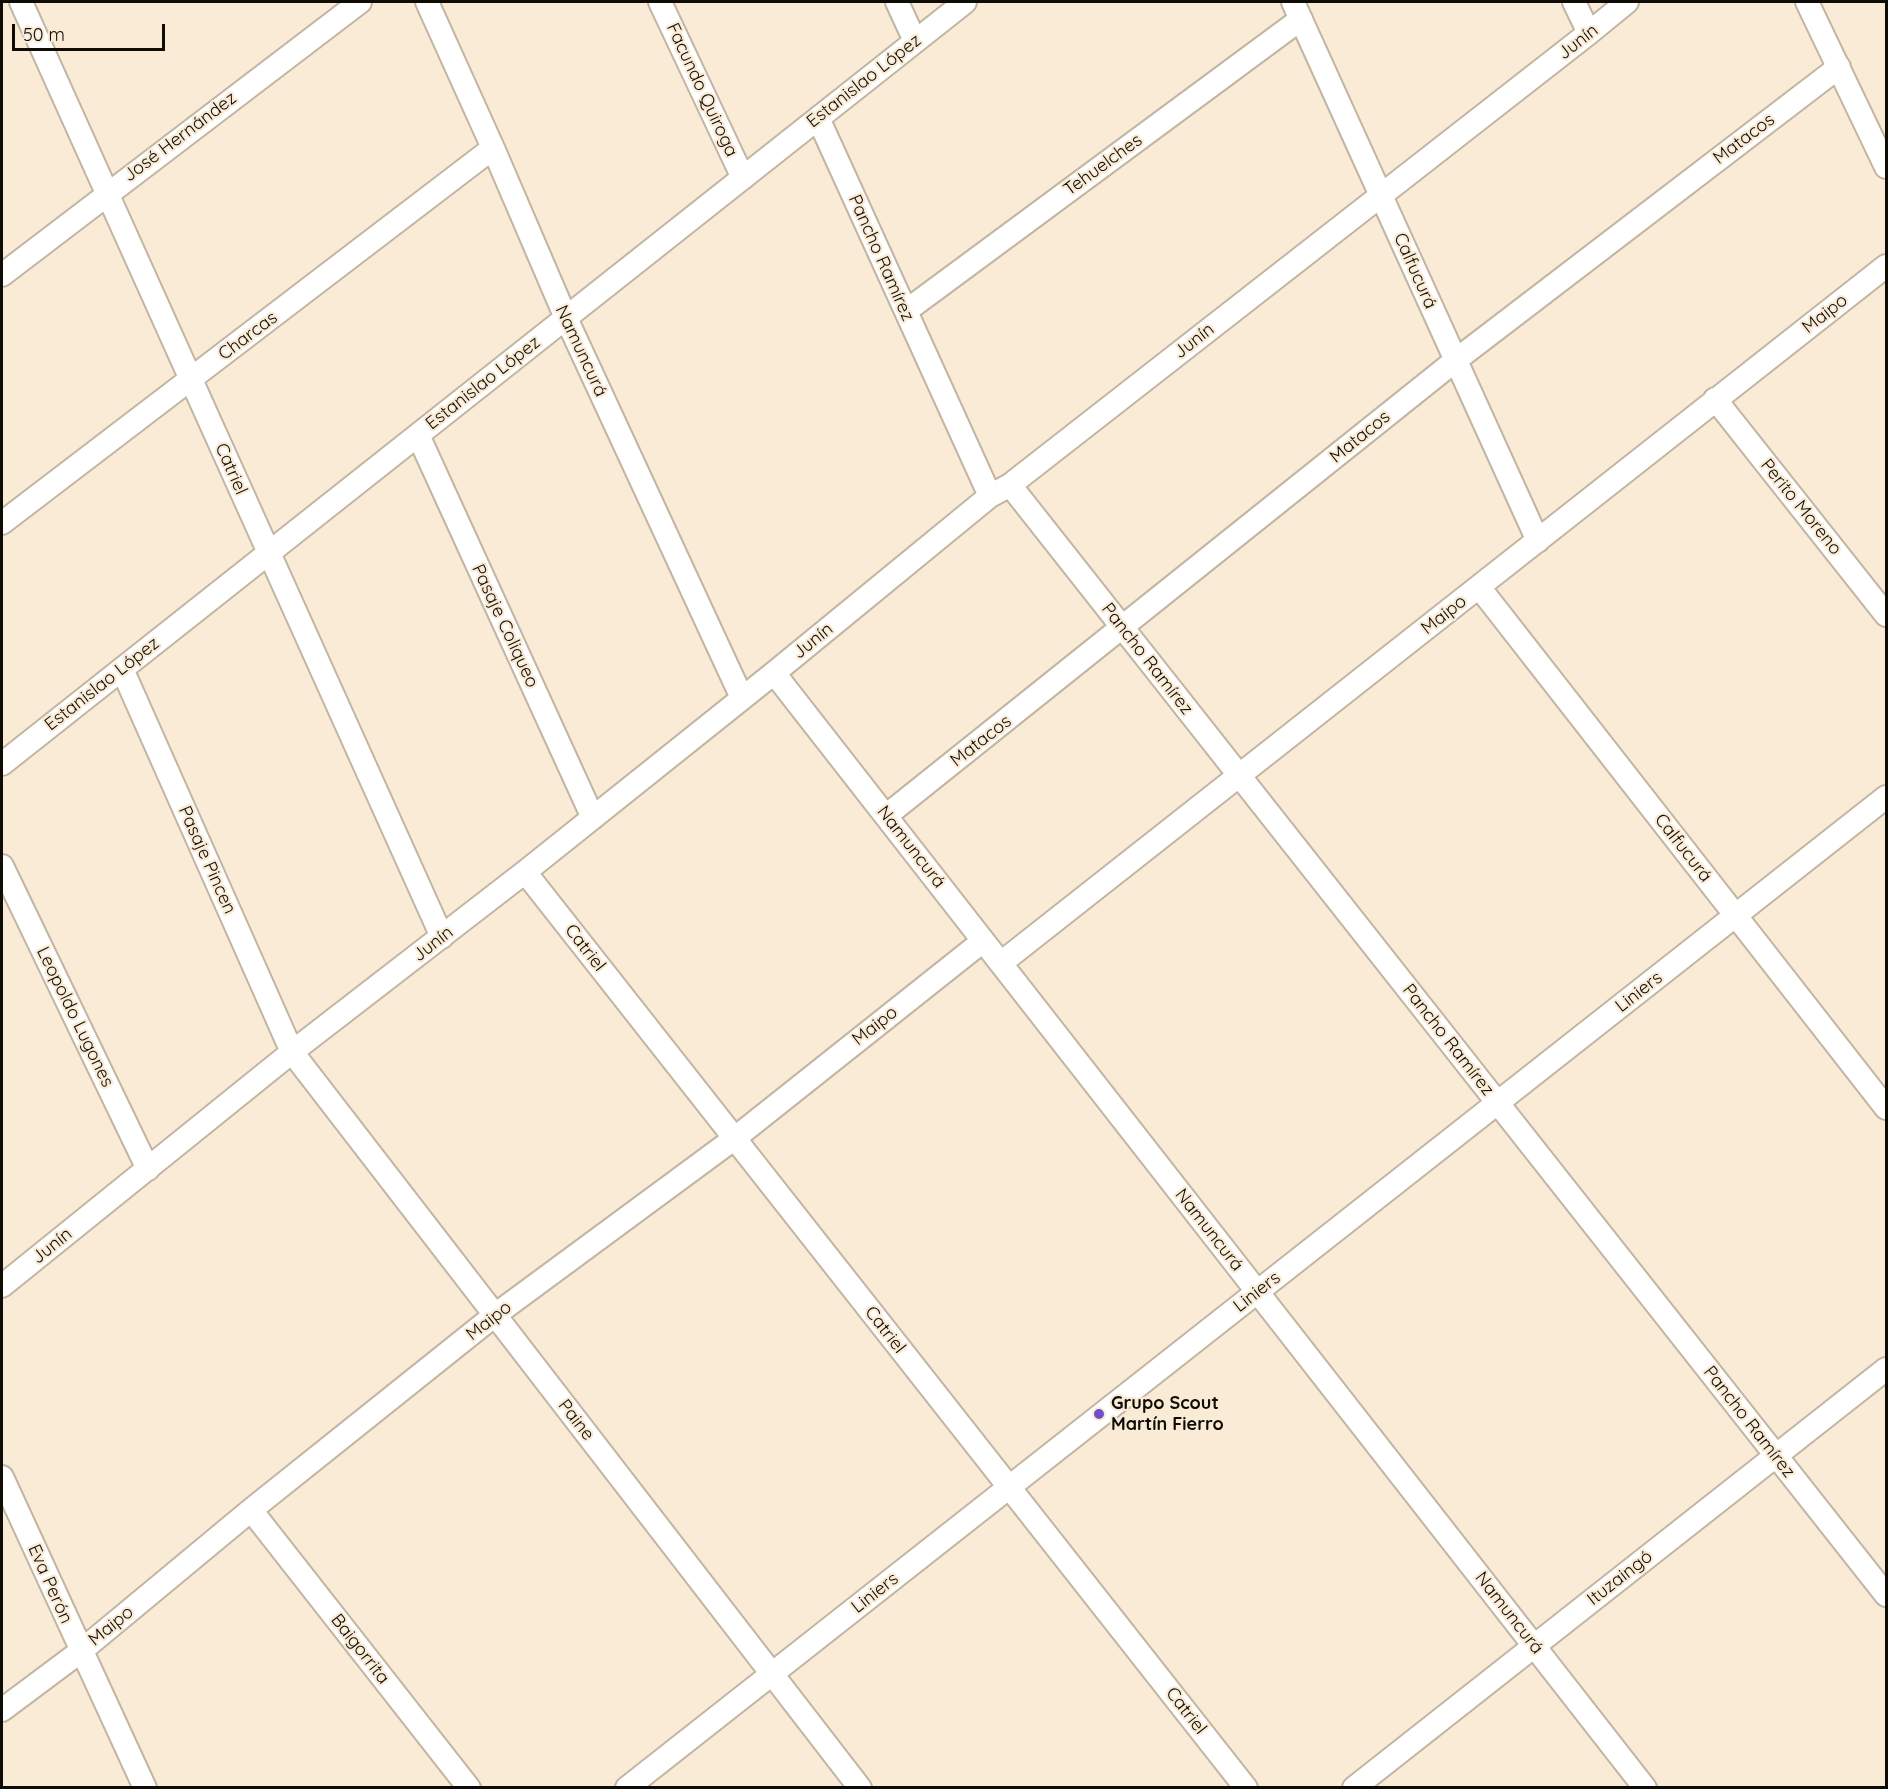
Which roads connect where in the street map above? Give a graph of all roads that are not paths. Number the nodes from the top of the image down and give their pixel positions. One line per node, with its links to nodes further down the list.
1 (21, 2): 18 (street, Catriel)
2 (360, 2): 18 (street, José Hernández)
3 (427, 2): 15 (street, Namuncurá)
4 (660, 2): 17 (street, Facundo Quiroga)
5 (897, 2): 12 (street)
6 (965, 2): 12 (street, Estanislao López)
7 (1574, 2): 11 (street)
8 (1627, 2): 11 (street, Junín)
9 (1808, 2): 13 (street)
10 (1297, 10): 19 (street, Calfucurá); 22 (street, Tehuelches)
11 (1589, 33): 19 (street, Junín)
12 (915, 41): 14 (street, Estanislao López)
13 (1839, 67): 16 (street); 24 (street, Matacos)
14 (818, 118): 17 (street, Estanislao López); 22 (street, Pancho Ramírez)
15 (493, 148): 23 (street, Namuncurá); 25 (street, Charcas)
16 (1887, 167)
17 (743, 178): 23 (street, Estanislao López)
18 (106, 193): 21 (street, José Hernández); 25 (street, Catriel)
19 (1381, 194): 24 (street, Calfucurá); 28 (street, Junín)
20 (1887, 266): 26 (street, Maipo)
21 (2, 275)
22 (906, 311): 29 (street, Pancho Ramírez)
23 (566, 318): 27 (street, Estanislao López); 38 (street, Namuncurá)
24 (1456, 360): 31 (street, Calfucurá); 35 (street, Matacos)
25 (191, 380): 30 (street, Charcas); 32 (street, Catriel)
26 (1715, 399): 31 (street, Maipo); 34 (street, Perito Moreno)
27 (418, 435): 32 (street, Estanislao López); 43 (street, Pasaje Coliqueo)
28 (1010, 485): 29 (street, Junín); 35 (street, Pancho Ramírez)
29 (990, 496): 37 (street, Junín)
30 (2, 522)
31 (1538, 541): 33 (street, Maipo)
32 (269, 554): 36 (street, Estanislao López); 47 (street, Catriel)
33 (1479, 587): 40 (street, Maipo); 46 (street, Calfucurá)
34 (1887, 615)
35 (1122, 629): 40 (street, Pancho Ramírez); 42 (street, Matacos)
36 (122, 669): 39 (street, Estanislao López); 50 (street, Pasaje Pincen)
37 (774, 673): 38 (street, Junín); 42 (street, Namuncurá)
38 (742, 698): 43 (street, Junín)
39 (2, 764)
40 (1239, 775): 49 (street, Maipo); 51 (street, Pancho Ramírez)
41 (1887, 797): 46 (street, Liniers)
42 (887, 815): 48 (street, Namuncurá)
43 (593, 818): 45 (street, Junín)
44 (2, 866): 54 (street, Leopoldo Lugones)
45 (525, 872): 47 (street, Junín); 53 (street, Catriel)
46 (1736, 916): 51 (street, Liniers); 52 (street, Calfucurá)
47 (442, 937): 50 (street, Junín)
48 (983, 941): 49 (street, Namuncurá); 53 (street, Maipo)
49 (1001, 963): 56 (street, Namuncurá)
50 (292, 1052): 54 (street, Junín); 57 (street, Paine)
51 (1498, 1103): 56 (street, Liniers); 59 (street, Pancho Ramírez)
52 (1887, 1108)
53 (735, 1138): 57 (street, Maipo); 61 (street, Catriel)
54 (148, 1169): 55 (street, Junín)
55 (2, 1286)
56 (1258, 1292): 61 (street, Liniers); 64 (street, Namuncurá)
57 (495, 1315): 62 (street, Maipo); 66 (street, Paine)
58 (1887, 1369): 59 (street, Ituzaingó)
59 (1776, 1456): 63 (street, Pancho Ramírez); 64 (street, Ituzaingó)
60 (2, 1477): 65 (street, Eva Perón)
61 (1010, 1487): 66 (street, Liniers); 72 (street, Catriel)
62 (251, 1510): 65 (street, Maipo); 69 (street, Baigorrita)
63 (1887, 1596)
64 (1534, 1646): 73 (street, Ituzaingó); 74 (street, Namuncurá)
65 (81, 1651): 67 (street, Maipo); 68 (street, Eva Perón)
66 (772, 1674): 70 (street, Liniers); 71 (street, Paine)
67 (2, 1710)
68 (146, 1788)
69 (469, 1788)
70 (627, 1788)
71 (860, 1788)
72 (1246, 1788)
73 (1354, 1788)
74 (1645, 1788)

